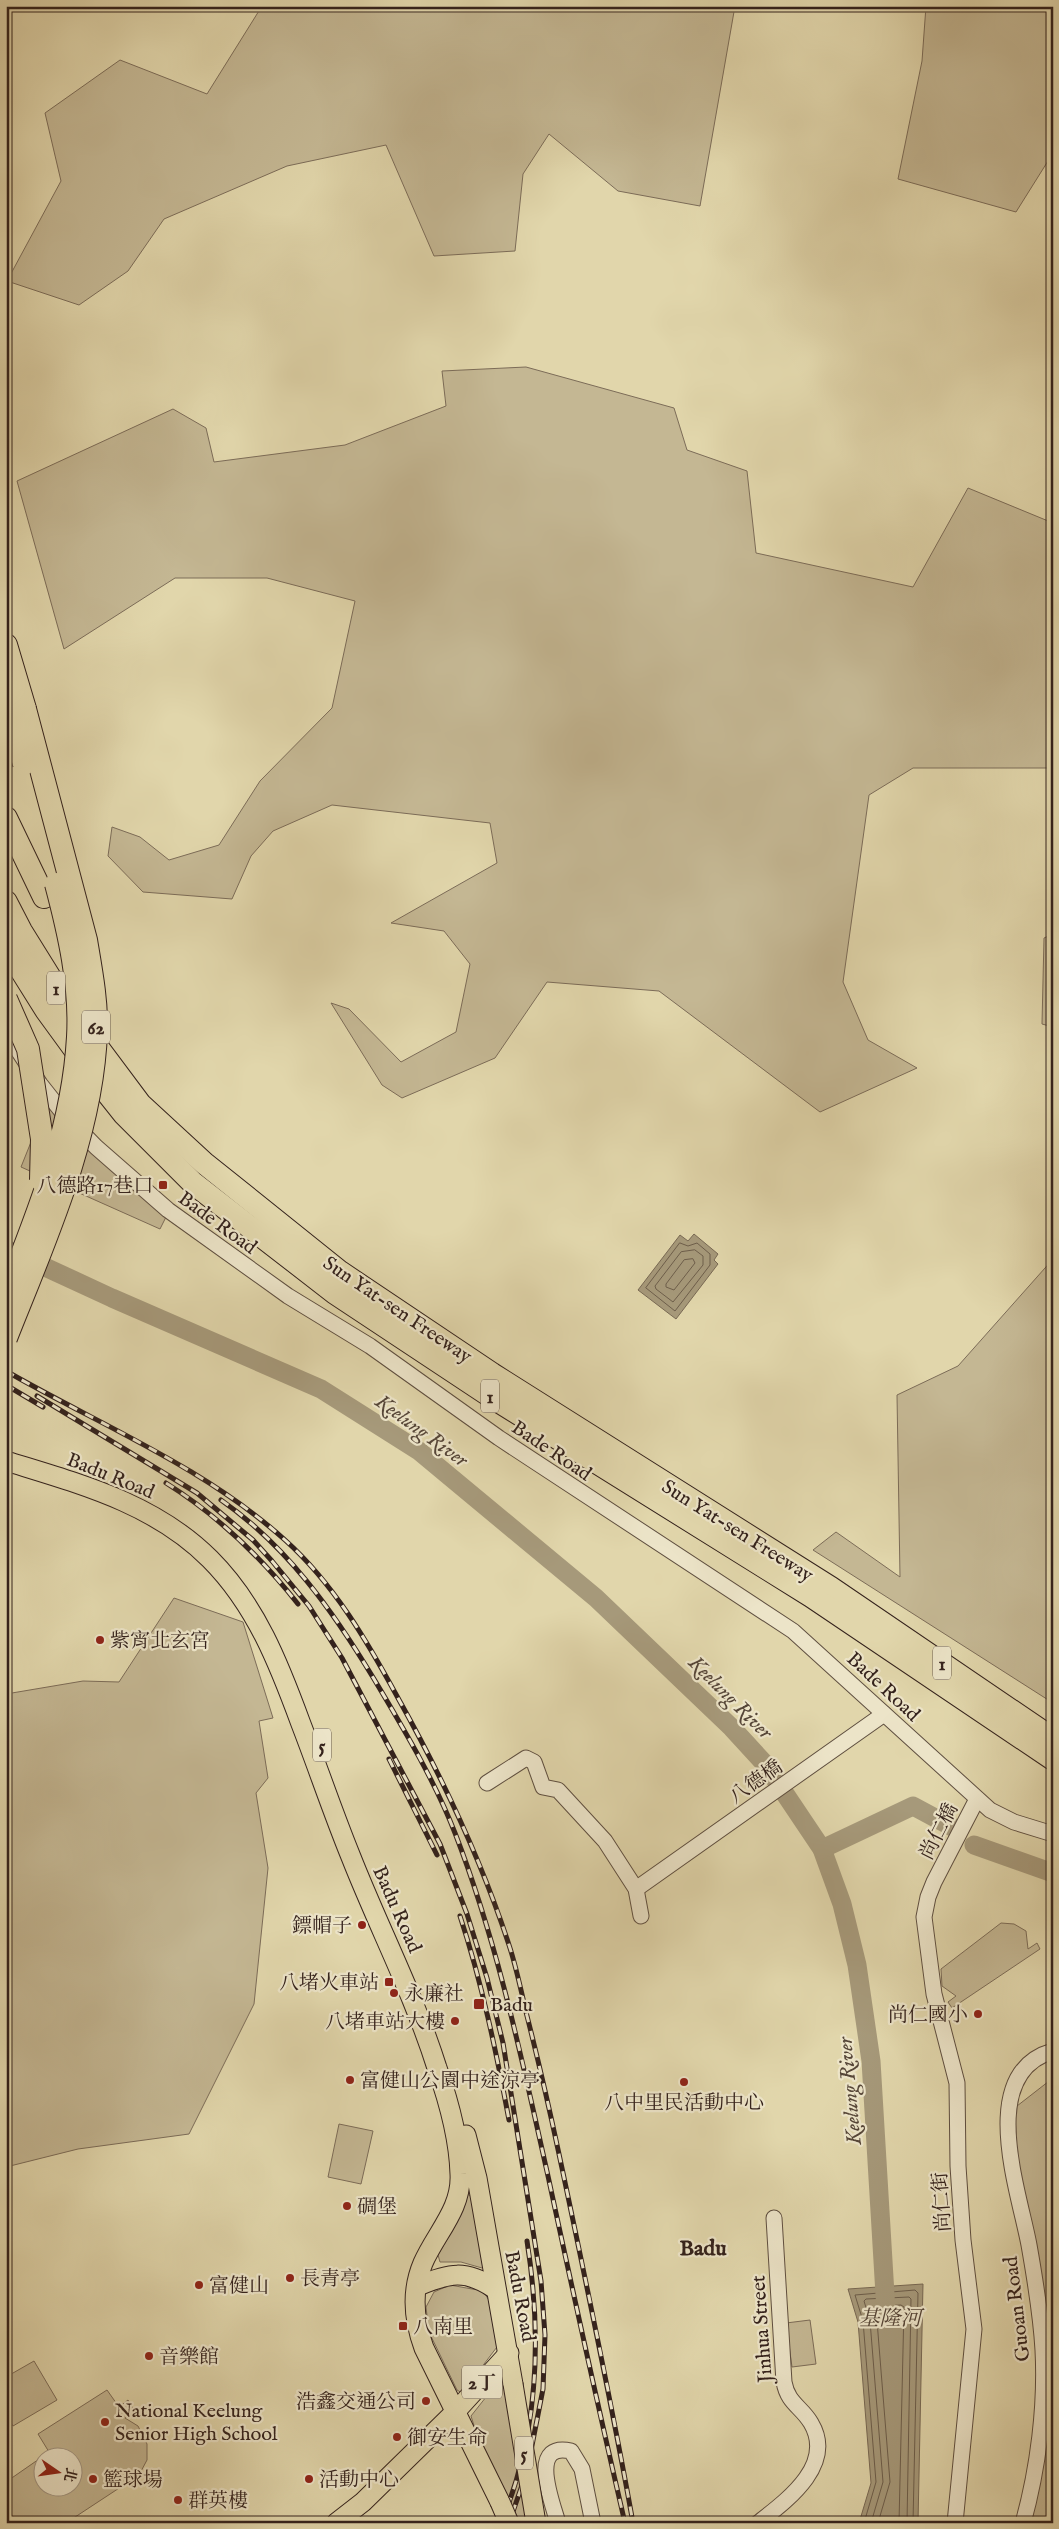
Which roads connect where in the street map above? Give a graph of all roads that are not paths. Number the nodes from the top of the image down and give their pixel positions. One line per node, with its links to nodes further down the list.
1 (6, 645): 2 (highway, 62)
2 (13, 708): 9 (highway, 62, bridge); 11 (highway, 62, bridge)
3 (6, 818): 10 (highway, bridge)
4 (6, 902): 15 (highway, Sun Yat-sen Freeway / 1)
5 (6, 946): 16 (highway, Sun Yat-sen Freeway / 1)
6 (6, 999): 8 (highway, bridge)
7 (6, 1032): 14 (street, Bade Road)
8 (6, 1275)
9 (6, 1295)
10 (6, 1312)
11 (6, 1338)
12 (6, 1449): 23 (main road, Badu Road / 5)
13 (6, 1461): 23 (main road, Badu Road / 5)
14 (884, 1714): 18 (street, Bade Road); 21 (street, 八德橋)
15 (1053, 1738)
16 (1053, 1759)
17 (487, 1783): 21 (street)
18 (977, 1799): 19 (street, Bade Road); 20 (street, 尚仁橋)
19 (1053, 1834)
20 (934, 1882): 36 (street, 尚仁街)
21 (636, 1889): 22 (street)
22 (641, 1916)
23 (428, 2021): 26 (main road, Badu Road / 5); 27 (main road, Badu Road / 5)
24 (1053, 2051): 37 (street, Guoan Road)
25 (774, 2218): 35 (street, Jinhua Street)
26 (418, 2286): 27 (main road); 29 (main road, Badu Road / 5)
27 (495, 2289): 28 (main road, Badu Road / 5)
28 (509, 2353): 29 (main road, 2丁); 32 (main road, Badu Road / 5, bridge)
29 (456, 2411): 30 (main road, 2丁); 31 (main road, Badu Road / 5, bridge)
30 (336, 2523)
31 (510, 2523)
32 (536, 2523)
33 (558, 2523): 34 (street)
34 (593, 2523)
35 (758, 2523)
36 (955, 2523)
37 (1023, 2523)

